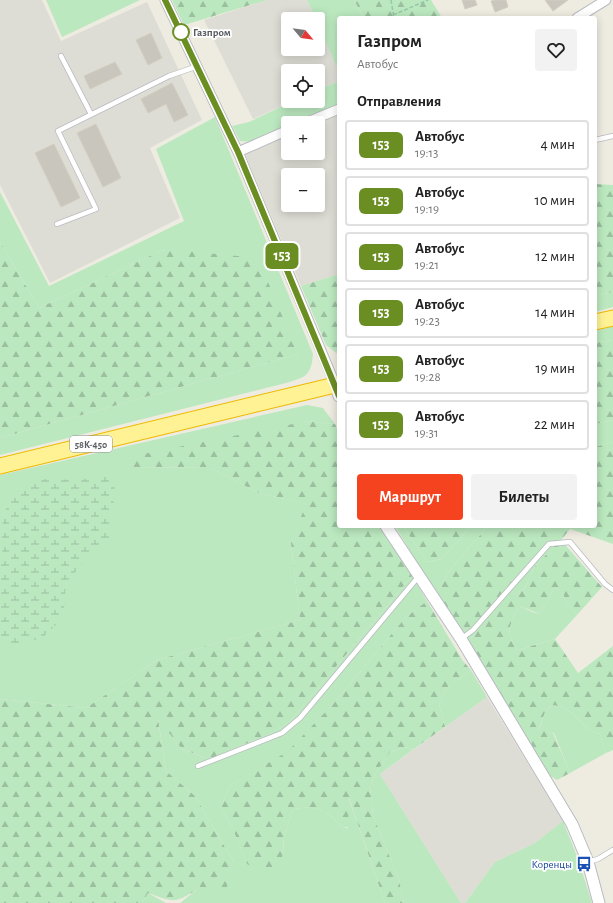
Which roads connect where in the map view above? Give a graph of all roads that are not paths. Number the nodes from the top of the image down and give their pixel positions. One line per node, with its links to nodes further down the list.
1 (165, 0): 5 (street)
2 (606, 0): 3 (street)
3 (580, 16)
4 (61, 56): 7 (lane)
5 (198, 66): 7 (lane); 12 (street)
6 (337, 109): 8 (street)
7 (92, 114): 13 (lane)
8 (321, 116)
9 (281, 133): 12 (street)
10 (613, 136): 11 (lane)
11 (597, 140)
12 (238, 152): 16 (street)
13 (57, 224)
14 (613, 318): 15 (highway)
15 (597, 322)
16 (337, 386)
17 (337, 388): 18 (highway, 58К-450)
18 (0, 466)
19 (387, 528): 20 (street)
20 (419, 576): 22 (street); 23 (lane)
21 (613, 590): 22 (lane)
22 (461, 639): 25 (street)
23 (198, 766)
24 (613, 850): 25 (lane)
25 (588, 862): 26 (street)
26 (599, 903)

